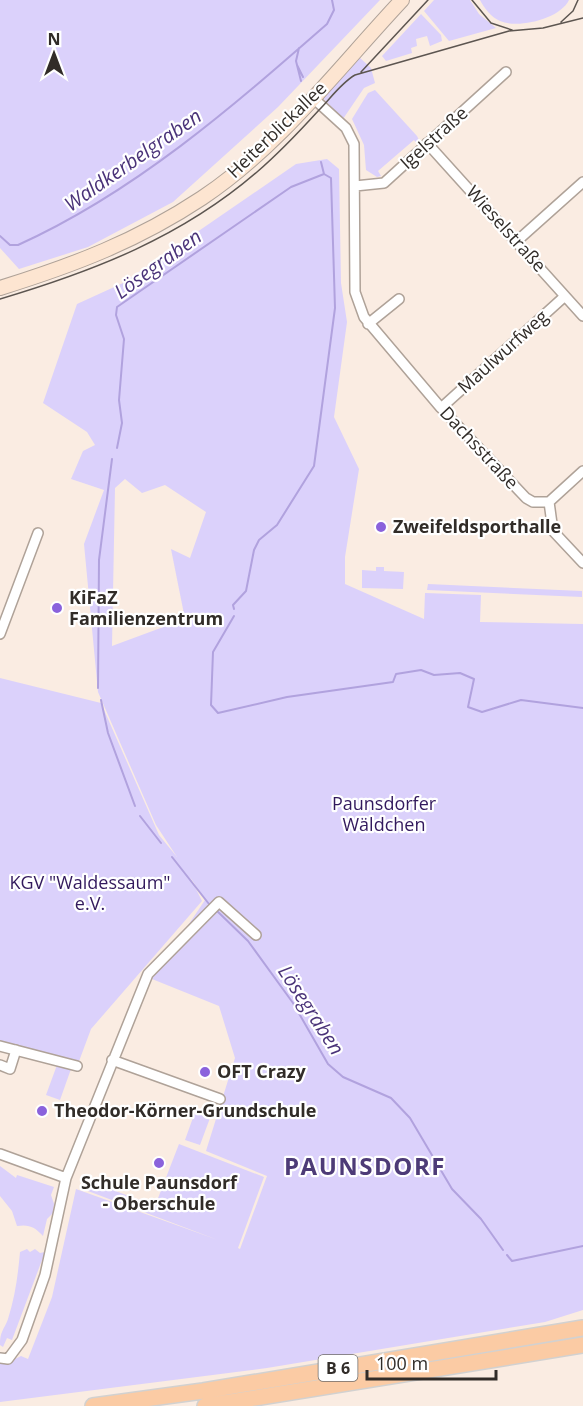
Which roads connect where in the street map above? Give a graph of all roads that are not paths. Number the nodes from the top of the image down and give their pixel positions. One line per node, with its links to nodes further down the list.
1 (402, 0): 3 (main road, Heiterblickallee)
2 (506, 72): 4 (street, Igelstraße)
3 (312, 97): 6 (street, Dachsstraße); 8 (main road, Heiterblickallee)
4 (427, 143): 6 (street, Igelstraße); 7 (street, Wieselstraße)
5 (583, 182): 7 (street)
6 (355, 186): 12 (street, Dachsstraße)
7 (517, 241): 9 (street, Wieselstraße)
8 (0, 288)
9 (565, 296): 11 (street, Wieselstraße); 13 (street, Maulwurfweg)
10 (399, 299): 12 (street)
11 (583, 316)
12 (368, 324): 13 (street, Dachsstraße)
13 (441, 408): 15 (street, Dachsstraße)
14 (583, 471): 15 (street)
15 (549, 502): 17 (street)
16 (38, 533): 18 (street)
17 (583, 563)
18 (0, 634)
19 (256, 935): 22 (street)
20 (0, 1046): 21 (street)
21 (16, 1050): 23 (street); 24 (street)
22 (112, 1060): 25 (street); 27 (street)
23 (0, 1065)
24 (77, 1066)
25 (220, 1099)
26 (0, 1154): 27 (street)
27 (66, 1178): 30 (street)
28 (583, 1328): 31 (main road, B 6)
29 (583, 1345): 32 (main road, B 6)
30 (4, 1359)
31 (93, 1406)
32 (205, 1406)

